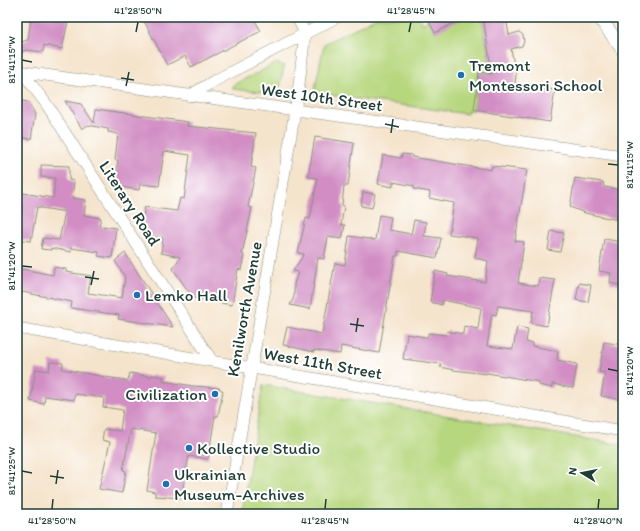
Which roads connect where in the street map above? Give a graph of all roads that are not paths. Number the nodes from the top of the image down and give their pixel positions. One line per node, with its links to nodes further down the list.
1 (296, 17): 4 (street)
2 (337, 17): 4 (street)
3 (599, 17): 5 (street)
4 (305, 33): 7 (street); 8 (street, Kenilworth Avenue)
5 (623, 50)
6 (19, 69): 7 (street, West 10th Street); 11 (street, Literary Road)
7 (189, 96): 8 (street, West 10th Street)
8 (295, 111): 9 (street, West 10th Street); 12 (street, Kenilworth Avenue)
9 (623, 156)
10 (17, 328): 11 (street, West 11th Street)
11 (212, 361): 12 (street, West 11th Street)
12 (251, 368): 13 (street, West 11th Street); 14 (street, Kenilworth Avenue)
13 (623, 431)
14 (227, 514)

